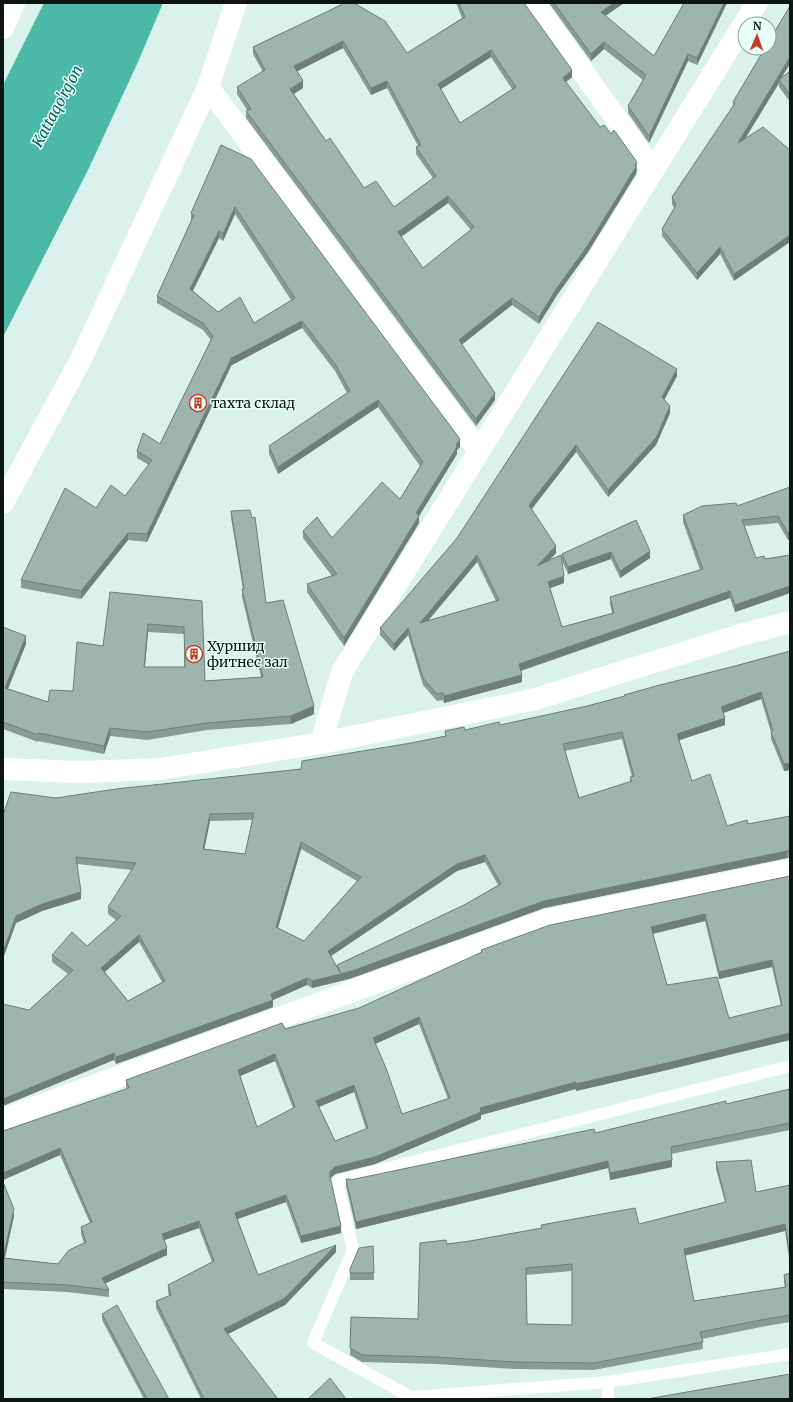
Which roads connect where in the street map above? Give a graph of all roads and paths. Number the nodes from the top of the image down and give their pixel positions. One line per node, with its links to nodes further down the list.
1 (14, 3): 5 (street)
2 (236, 3): 6 (street)
3 (534, 3): 7 (street)
4 (757, 3): 7 (street)
5 (3, 28)
6 (208, 87): 8 (street); 9 (street)
7 (653, 170): 8 (street)
8 (479, 451): 11 (street)
9 (3, 503)
10 (790, 622): 11 (street)
11 (321, 743): 12 (street)
12 (3, 769)
13 (790, 870): 15 (street)
14 (790, 1066): 18 (lane)
15 (3, 1119)
16 (790, 1354): 17 (lane)
17 (608, 1382): 18 (lane); 19 (lane)
18 (411, 1398)
19 (608, 1399)

